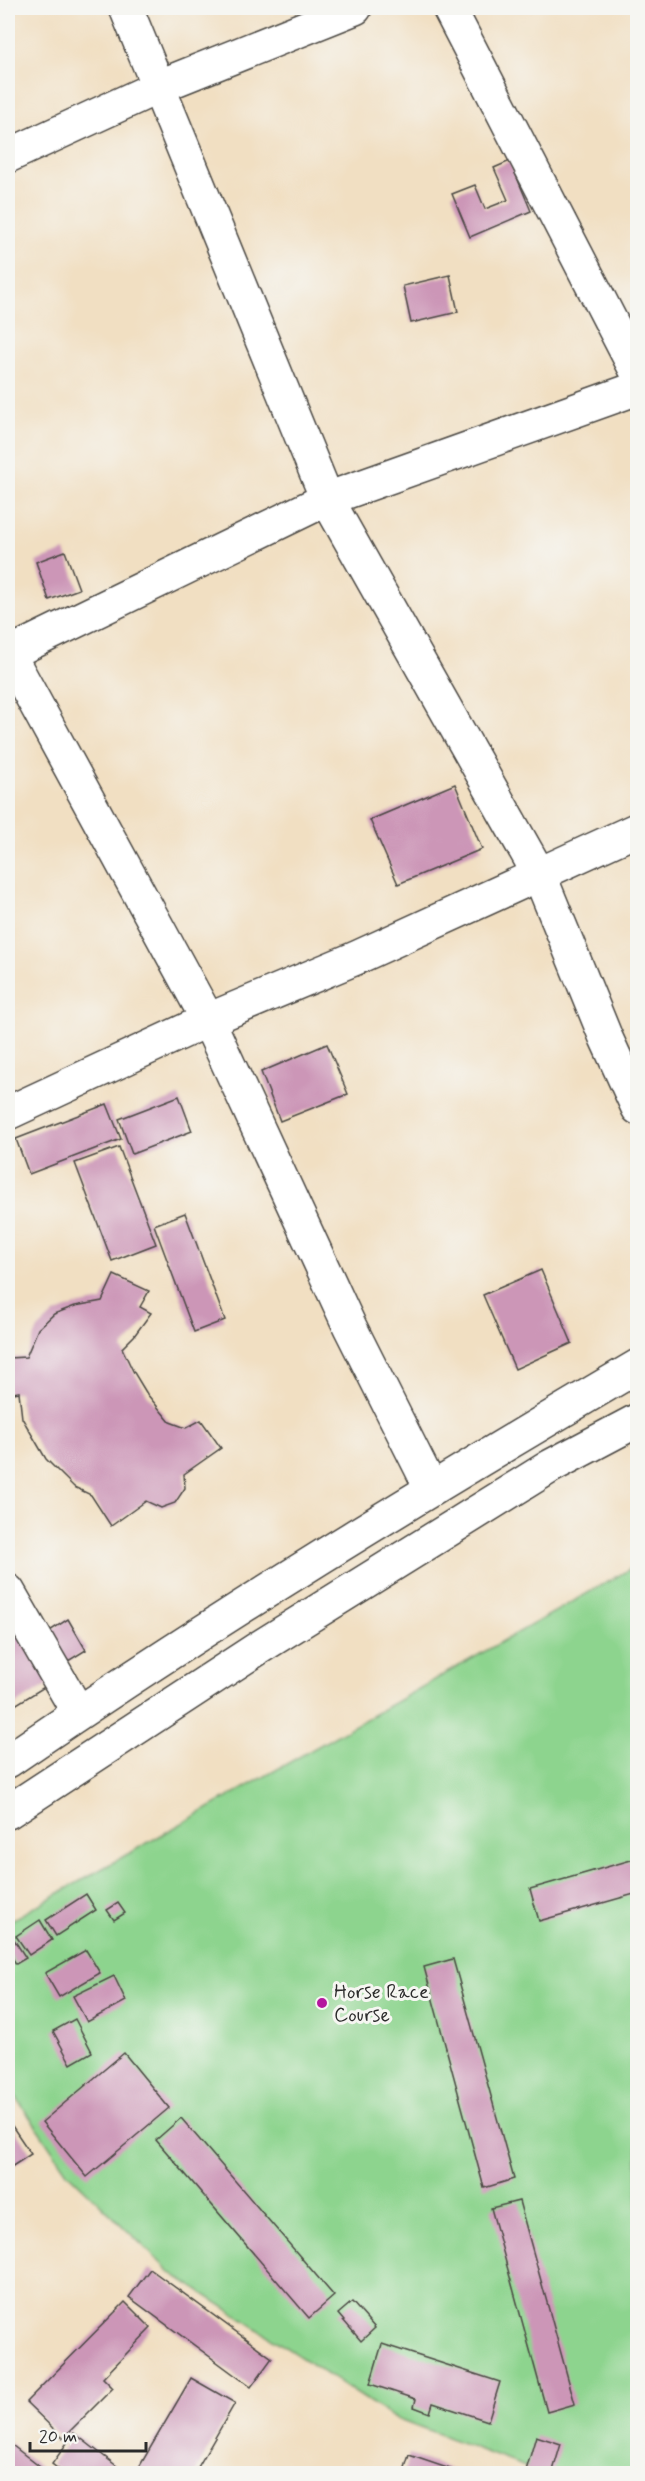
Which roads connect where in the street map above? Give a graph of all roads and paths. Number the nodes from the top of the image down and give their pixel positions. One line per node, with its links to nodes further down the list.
1 (126, 8): 4 (street)
2 (355, 8): 4 (street)
3 (448, 8): 6 (street)
4 (160, 86): 5 (street); 8 (street)
5 (8, 156)
6 (638, 374)
7 (638, 388): 8 (street)
8 (327, 499): 9 (street); 11 (street)
9 (8, 654): 12 (street)
10 (638, 829): 11 (street)
11 (539, 874): 12 (street); 13 (street)
12 (208, 1020): 14 (street); 17 (street)
13 (638, 1108)
14 (8, 1113)
15 (638, 1366): 17 (street)
16 (638, 1420): 21 (street)
17 (431, 1488): 19 (street)
18 (8, 1591): 19 (street)
19 (78, 1712): 20 (street)
20 (8, 1761)
21 (8, 1812)

